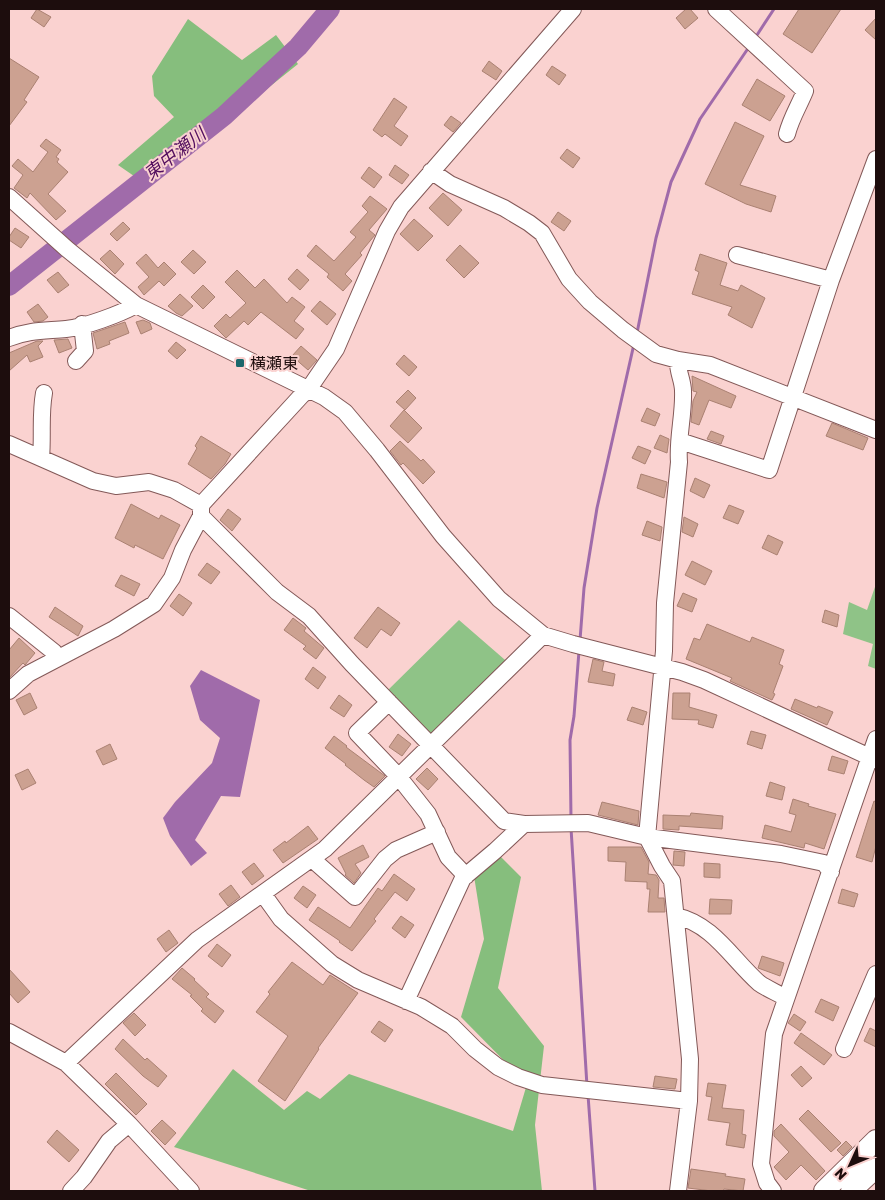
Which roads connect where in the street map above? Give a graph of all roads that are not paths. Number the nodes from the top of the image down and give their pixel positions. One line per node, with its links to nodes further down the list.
1 (572, 9): 5 (street)
2 (716, 9): 3 (street)
3 (787, 134)
4 (876, 159): 8 (street)
5 (431, 171): 12 (street); 14 (street)
6 (9, 197): 9 (street)
7 (737, 255): 8 (street)
8 (831, 280): 16 (street)
9 (136, 304): 10 (street); 14 (street)
10 (82, 324): 11 (street); 13 (street)
11 (9, 338)
12 (678, 360): 16 (street); 18 (street)
13 (76, 361)
14 (308, 390): 21 (street); 23 (street)
15 (44, 393): 20 (street)
16 (793, 397): 17 (street); 18 (street)
17 (876, 430)
18 (680, 441): 25 (street)
19 (9, 444): 20 (street)
20 (42, 458): 21 (street)
21 (201, 511): 24 (street); 27 (street)
22 (9, 616): 24 (street)
23 (543, 635): 25 (street); 29 (street)
24 (56, 658): 26 (street)
25 (661, 667): 30 (street); 34 (street)
26 (9, 691)
27 (389, 702): 29 (street); 31 (street)
28 (876, 739): 30 (street)
29 (431, 745): 31 (street); 32 (street)
30 (873, 759): 36 (street)
31 (398, 776): 33 (street); 35 (street)
32 (524, 824): 34 (street); 37 (street)
33 (436, 832): 35 (street); 37 (street)
34 (647, 837): 36 (street); 39 (street)
35 (312, 859): 38 (street)
36 (831, 872): 41 (street)
37 (466, 876): 42 (street)
38 (263, 894): 42 (street); 45 (street)
39 (676, 916): 41 (street); 46 (street)
40 (876, 974): 44 (street)
41 (786, 998): 53 (street)
42 (406, 1001): 46 (street)
43 (9, 1032): 45 (street)
44 (844, 1049)
45 (66, 1063): 47 (street)
46 (689, 1101): 52 (street)
47 (128, 1124): 50 (street); 51 (street)
48 (876, 1140): 54 (main road)
49 (876, 1168): 55 (main road)
50 (71, 1191)
51 (191, 1191)
52 (678, 1191)
53 (773, 1191)
54 (824, 1191)
55 (851, 1191)

